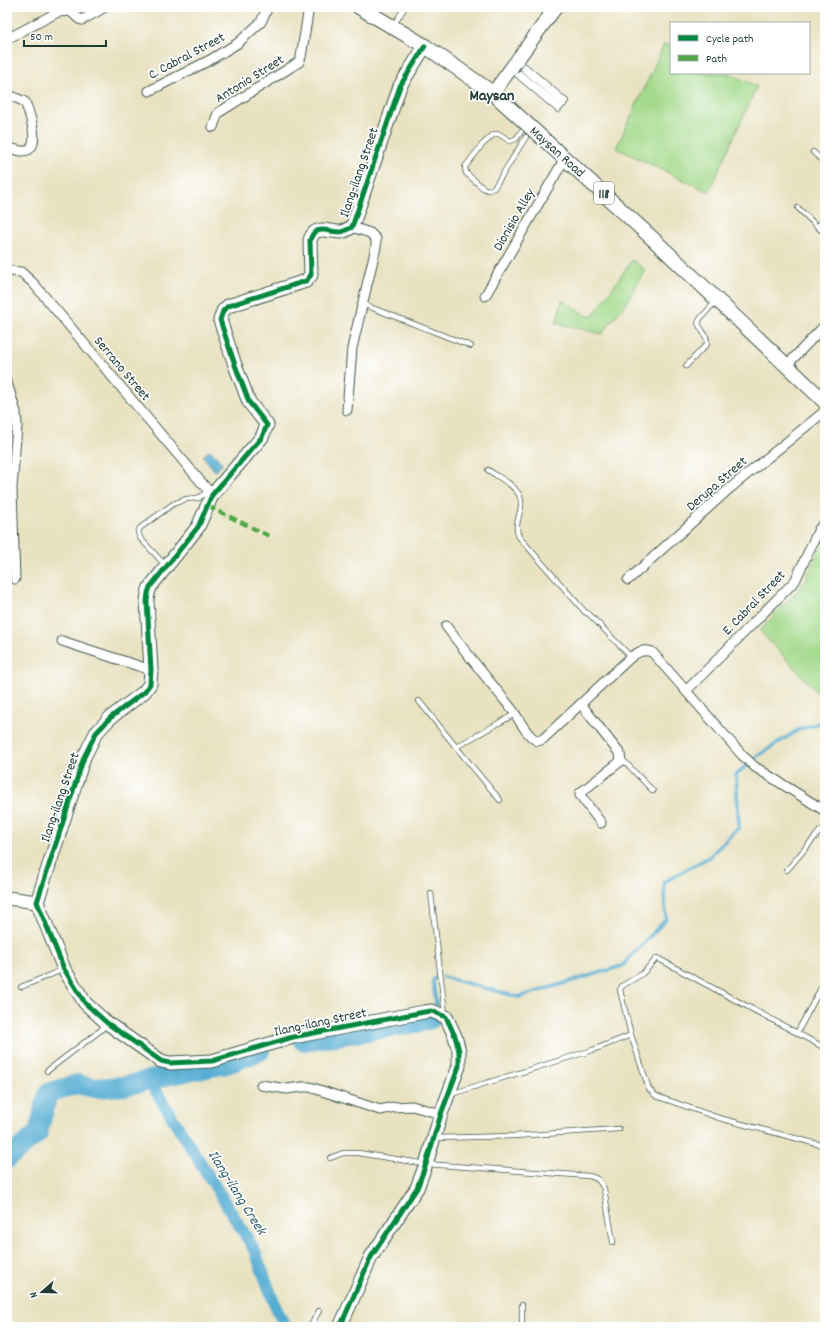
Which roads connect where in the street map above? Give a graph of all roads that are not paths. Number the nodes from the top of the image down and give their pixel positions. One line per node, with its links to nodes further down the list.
1 (105, 7): 8 (street)
2 (268, 7): 10 (street, C. Cabral Street)
3 (309, 7): 14 (street, Antonio Street)
4 (359, 7): 7 (main road, Maysan Road / 118)
5 (405, 7): 7 (lane)
6 (556, 7): 11 (street)
7 (392, 27): 9 (main road, Maysan Road / 118)
8 (7, 39)
9 (426, 46): 11 (main road, Maysan Road / 118); 23 (street, Ilang-ilang Street)
10 (148, 91)
11 (493, 93): 19 (main road, Maysan Road / 118)
12 (7, 94): 17 (street)
13 (562, 105): 13 (lane)
14 (213, 127)
15 (521, 132): 16 (lane)
16 (526, 137)
17 (7, 147)
18 (813, 152): 20 (lane)
19 (565, 158): 27 (street, Dionisio Alley); 28 (main road, Maysan Road / 118)
20 (825, 163)
21 (798, 208): 24 (lane)
22 (825, 216): 24 (lane)
23 (352, 227): 29 (street, Ilang-ilang Street); 39 (street, Ilang-ilang Street)
24 (818, 227): 25 (lane)
25 (825, 234)
26 (7, 271): 39 (street, Serrano Street)
27 (486, 296)
28 (717, 300): 32 (lane); 33 (main road, Maysan Road / 118)
29 (362, 304): 31 (lane); 36 (street, Ilang-ilang Street)
30 (825, 325): 33 (street)
31 (471, 346)
32 (686, 366)
33 (786, 366): 35 (main road, Maysan Road / 118)
34 (8, 386): 41 (street)
35 (825, 402)
36 (347, 410)
37 (825, 411): 44 (street, Derupa Street)
38 (488, 470): 47 (lane)
39 (210, 493): 42 (street, Ilang-ilang Street); 42 (lane)
40 (825, 523): 49 (street, E. Cabral Street)
41 (10, 524): 43 (street)
42 (166, 566): 48 (street, Ilang-ilang Street)
43 (15, 579)
44 (628, 580)
45 (446, 626): 52 (street)
46 (62, 641): 48 (street)
47 (631, 657): 49 (street); 51 (street)
48 (151, 670): 63 (street, Ilang-ilang Street)
49 (686, 691): 57 (street)
50 (418, 701): 53 (lane)
51 (581, 704): 52 (street); 54 (street)
52 (516, 714): 53 (lane)
53 (456, 747): 56 (lane)
54 (621, 761): 55 (lane); 58 (street)
55 (653, 791)
56 (500, 800)
57 (825, 811)
58 (601, 823)
59 (825, 828): 60 (lane)
60 (787, 870)
61 (431, 893): 67 (lane)
62 (7, 898): 63 (street)
63 (36, 902): 64 (street, Ilang-ilang Street)
64 (64, 969): 66 (lane); 68 (street, Ilang-ilang Street)
65 (822, 986): 69 (lane)
66 (21, 987)
67 (446, 1017): 68 (street, Ilang-ilang Street); 74 (street)
68 (108, 1023): 72 (lane)
69 (797, 1033): 70 (lane); 71 (lane)
70 (630, 1035): 74 (lane); 78 (lane)
71 (825, 1048)
72 (47, 1071)
73 (261, 1085): 75 (street)
74 (448, 1094): 75 (street)
75 (441, 1114): 77 (street)
76 (619, 1129): 77 (lane)
77 (434, 1138): 80 (street)
78 (825, 1146)
79 (330, 1158): 80 (lane)
80 (426, 1164): 81 (lane); 85 (street)
81 (613, 1242)
82 (522, 1305): 86 (lane)
83 (319, 1311): 84 (lane)
84 (310, 1327)
85 (340, 1327)
86 (522, 1327)

